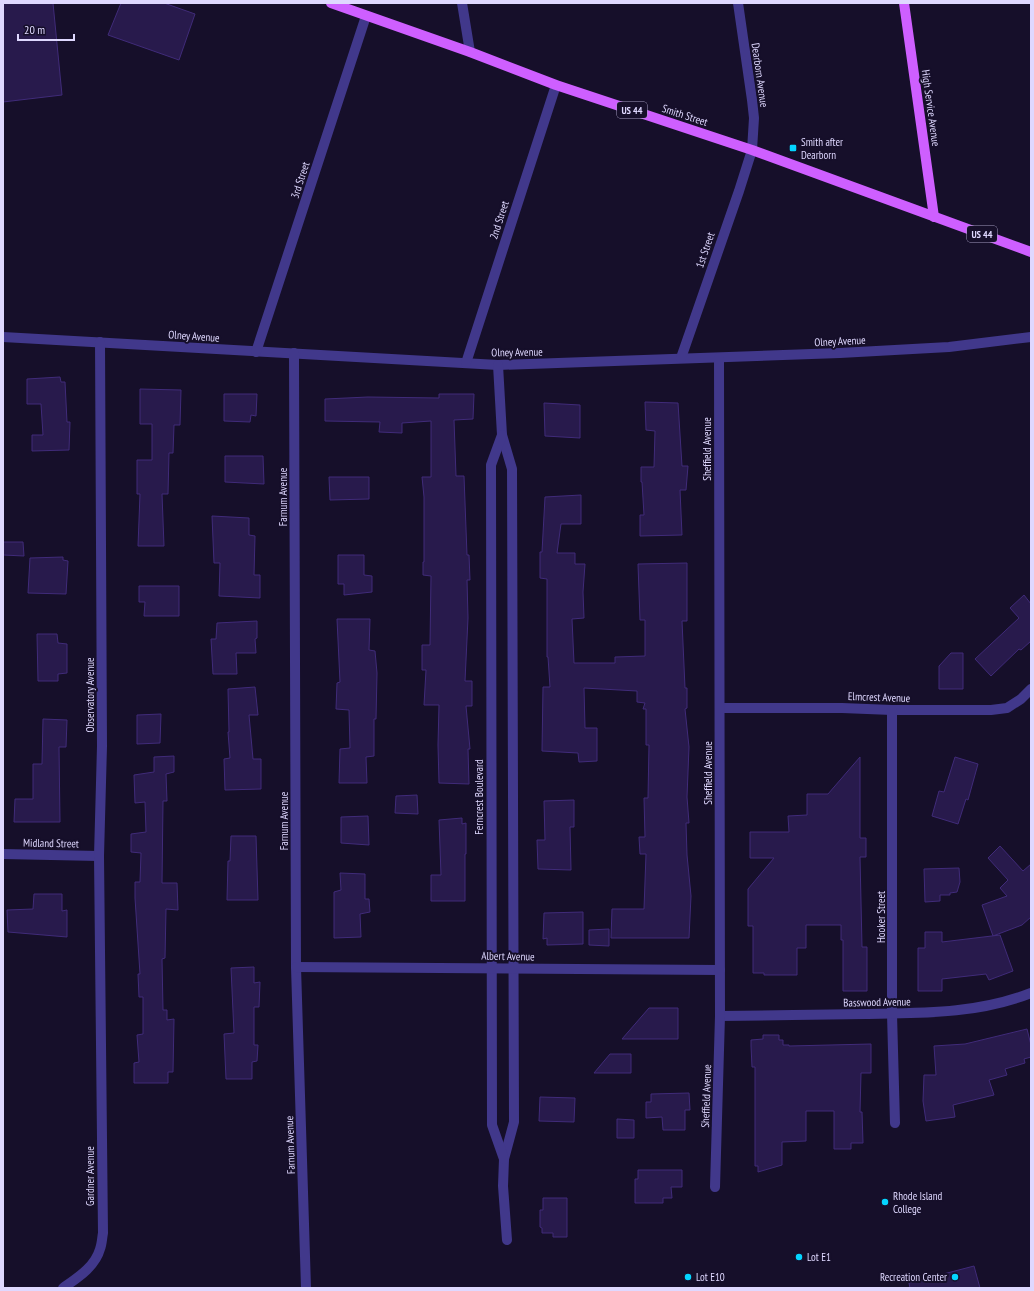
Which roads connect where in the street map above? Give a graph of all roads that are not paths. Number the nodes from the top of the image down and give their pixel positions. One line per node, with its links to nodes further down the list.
1 (331, 3): 5 (main road, Smith Street / US 44)
2 (462, 3): 6 (street)
3 (738, 3): 8 (street, Dearborn Avenue)
4 (904, 3): 9 (main road, High Service Avenue)
5 (366, 16): 6 (main road, Smith Street / US 44); 14 (street, 3rd Street)
6 (470, 52): 7 (main road, Smith Street / US 44)
7 (556, 85): 8 (main road, Smith Street / US 44); 18 (street, 2nd Street)
8 (752, 150): 9 (main road, Smith Street / US 44); 16 (street, 1st Street)
9 (934, 217): 10 (main road, Smith Street / US 44)
10 (1031, 252)
11 (3, 337): 13 (street, Olney Avenue)
12 (1031, 337): 17 (street, Olney Avenue)
13 (100, 342): 14 (street, Olney Avenue); 25 (street, Observatory Avenue)
14 (256, 352): 15 (street, Olney Avenue)
15 (294, 353): 18 (street, Olney Avenue); 26 (street, Farnum Avenue)
16 (681, 358): 17 (street, Olney Avenue); 19 (street, Olney Avenue)
17 (719, 358): 22 (street, Sheffield Avenue)
18 (466, 363): 19 (street, Olney Avenue)
19 (498, 365): 20 (street, Ferncrest Boulevard)
20 (502, 435): 27 (street, Ferncrest Boulevard); 28 (street, Ferncrest Boulevard)
21 (1031, 690): 23 (street, Elmcrest Avenue)
22 (720, 708): 23 (street, Elmcrest Avenue); 29 (street, Sheffield Avenue)
23 (892, 710): 31 (street, Hooker Street)
24 (3, 854): 25 (street, Midland Street)
25 (99, 856): 33 (street, Observatory Avenue)
26 (296, 966): 27 (street, Albert Avenue); 39 (street, Farnum Avenue)
27 (492, 968): 28 (street, Albert Avenue); 35 (street, Ferncrest Boulevard)
28 (513, 968): 29 (street, Albert Avenue); 35 (street, Ferncrest Boulevard)
29 (720, 970): 32 (street, Sheffield Avenue)
30 (1031, 993): 31 (street, Basswood Avenue)
31 (892, 1014): 32 (street, Basswood Avenue); 34 (street, Hooker Street)
32 (720, 1016): 36 (street, Sheffield Avenue)
33 (101, 1047): 38 (street, Gardner Avenue)
34 (894, 1123)
35 (504, 1159): 37 (street, Ferncrest Boulevard)
36 (715, 1187)
37 (507, 1240)
38 (62, 1288)
39 (306, 1288)

